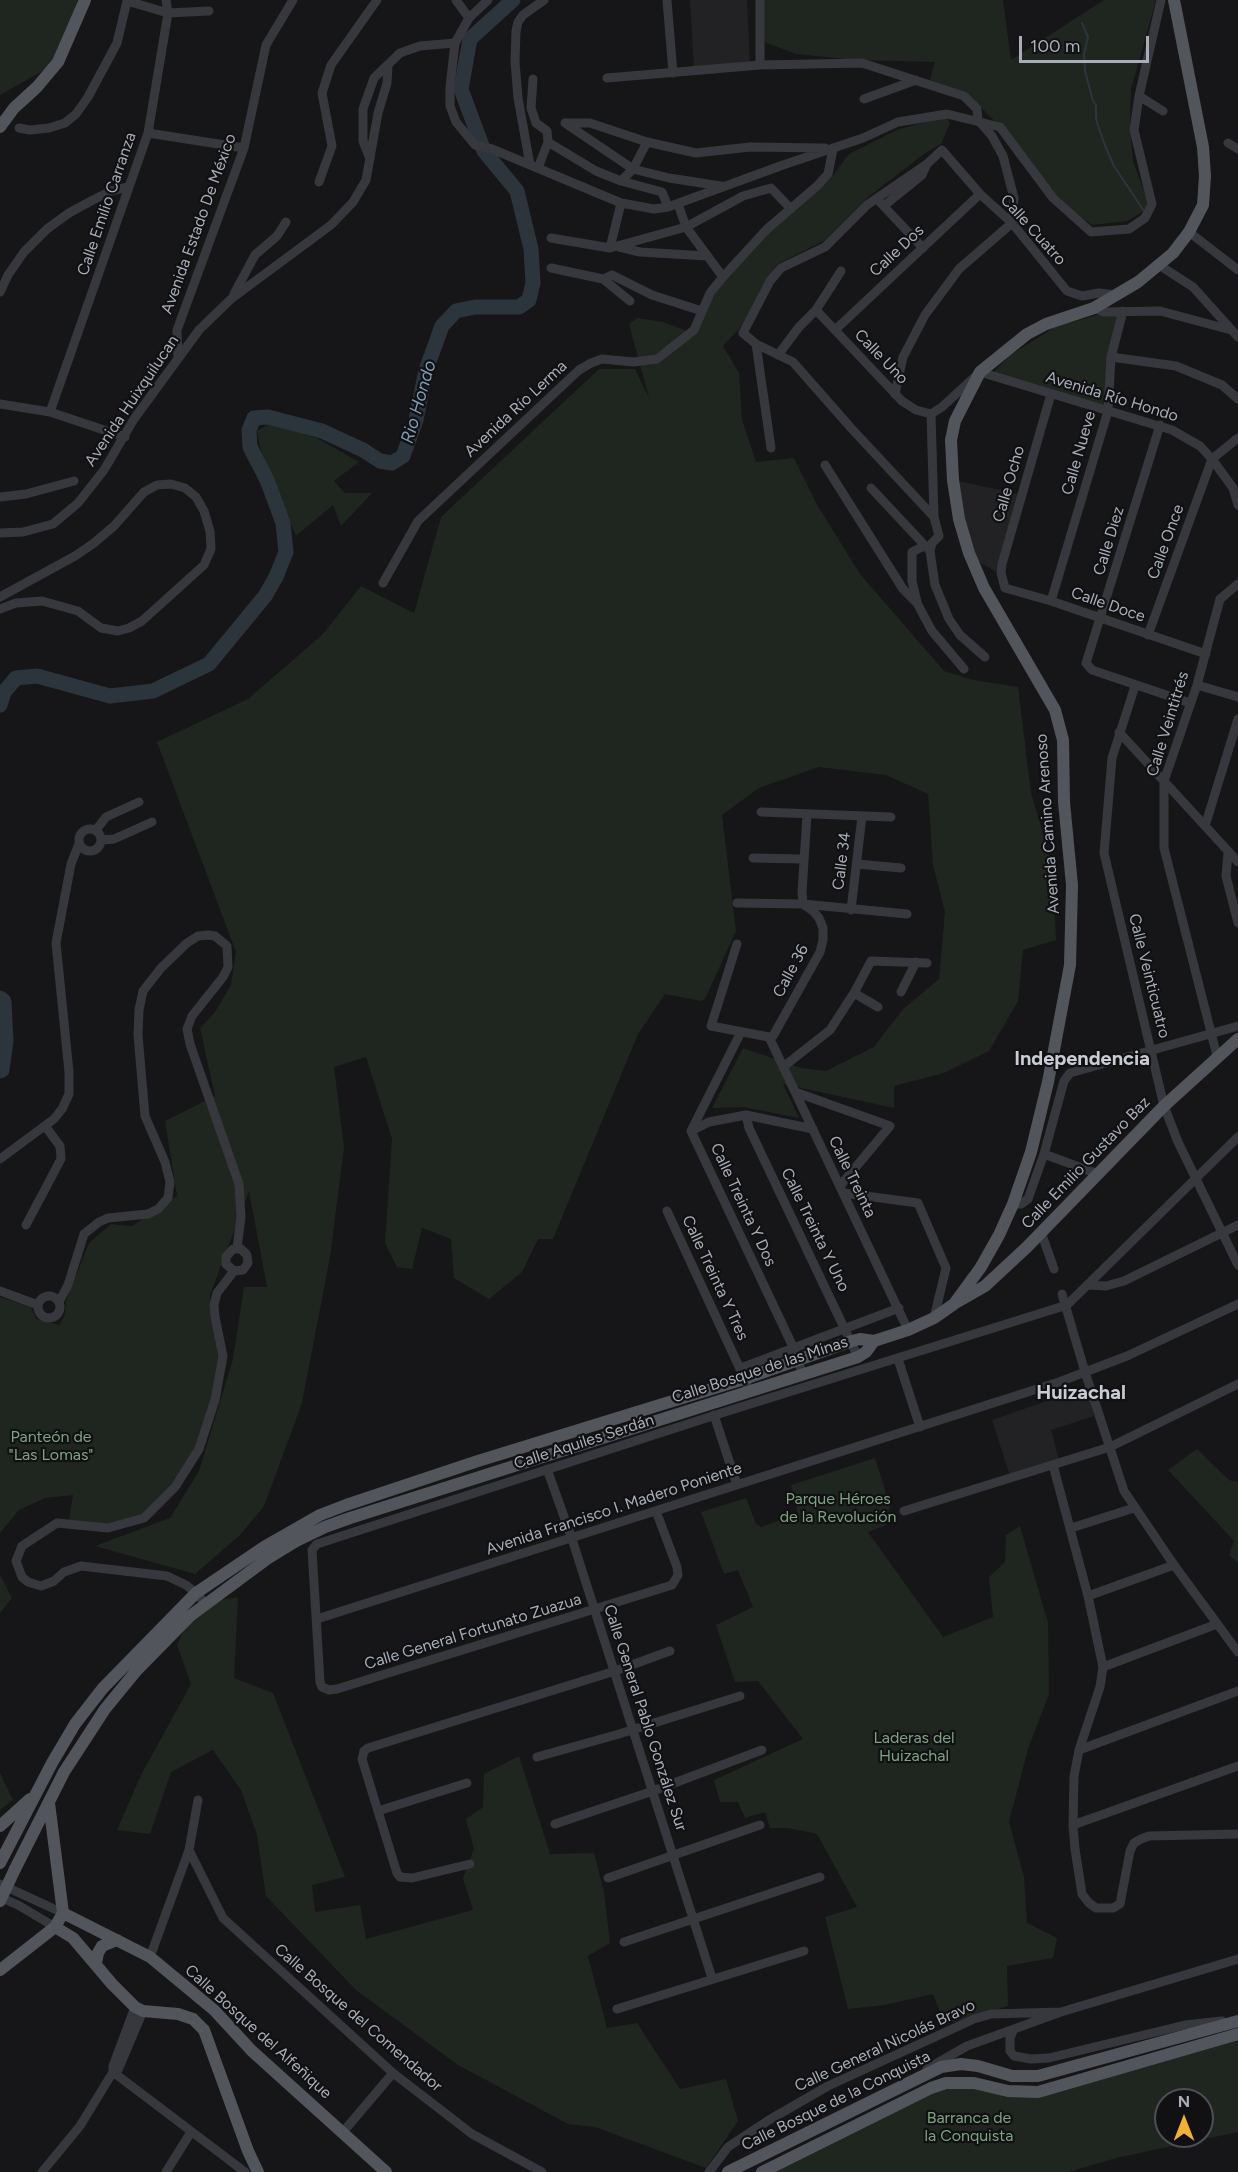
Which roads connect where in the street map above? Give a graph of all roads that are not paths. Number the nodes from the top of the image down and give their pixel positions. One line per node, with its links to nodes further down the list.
1 (85, 0): 27 (main road)
2 (166, 0): 14 (street, Calle Emilio Carranza)
3 (293, 0): 33 (street, Avenida Estado De México)
4 (377, 0): 40 (street)
5 (456, 0): 15 (street)
6 (488, 0): 15 (street)
7 (544, 0): 37 (street)
8 (667, 0): 19 (street)
9 (760, 0): 18 (street)
10 (1161, 0): 23 (street)
11 (1174, 0): 51 (main road, Avenida Camino Arenoso)
12 (127, 1): 14 (street); 28 (street)
13 (209, 11): 14 (street)
14 (168, 13): 29 (street, Calle Emilio Carranza)
15 (469, 18): 16 (street)
16 (455, 43): 17 (street); 37 (street)
17 (388, 65): 36 (street, Avenida Huixquilucan); 36 (street)
18 (760, 65): 19 (street); 22 (street)
19 (673, 73): 20 (street)
20 (607, 78)
21 (533, 79): 30 (street)
22 (916, 80): 24 (street); 26 (street)
23 (1139, 96): 25 (street); 26 (street)
24 (864, 99)
25 (1163, 111)
26 (978, 120): 34 (street); 49 (street)
27 (0, 127)
28 (19, 129)
29 (148, 134): 33 (street); 42 (street, Calle Emilio Carranza)
30 (548, 142): 37 (street); 39 (street)
31 (647, 142): 34 (street); 38 (street); 38 (street)
32 (1228, 143): 35 (street)
33 (244, 148): 75 (street, Avenida Estado De México)
34 (833, 149): 41 (street); 47 (street, Avenida Río Lerma)
35 (1238, 150)
36 (370, 159): 64 (street, Avenida Huixquilucan)
37 (534, 167): 44 (street)
38 (633, 169): 39 (street); 41 (street)
39 (621, 181): 46 (street)
40 (319, 182)
41 (724, 186): 46 (street)
42 (128, 187): 62 (street); 82 (street, Calle Emilio Carranza)
43 (980, 194): 45 (street, Calle Cuatro); 49 (street, Calle Cuatro); 54 (street, Calle Dos)
44 (621, 203): 46 (street); 53 (street)
45 (881, 203): 54 (street); 72 (street)
46 (673, 206): 50 (street)
47 (791, 209): 50 (street); 60 (street, Avenida Río Lerma)
48 (286, 222): 64 (street)
49 (1012, 223): 63 (street, Calle Cuatro); 77 (street)
50 (686, 227): 53 (street); 55 (street)
51 (1189, 232): 56 (main road, Avenida Camino Arenoso); 58 (street)
52 (551, 238): 53 (street)
53 (613, 247): 55 (street)
54 (923, 248): 70 (street, Calle Dos)
55 (707, 256): 60 (street)
56 (1159, 266): 63 (main road, Avenida Camino Arenoso); 71 (street)
57 (551, 268): 61 (street)
58 (1238, 270)
59 (841, 271): 67 (street)
60 (723, 277): 68 (street, Avenida Río Lerma)
61 (603, 279): 65 (street); 68 (street)
62 (0, 291)
63 (1118, 295): 66 (main road, Avenida Camino Arenoso)
64 (231, 299): 75 (street, Avenida Huixquilucan)
65 (630, 301)
66 (1094, 308): 69 (street); 76 (main road, Avenida Camino Arenoso)
67 (816, 310): 70 (street, Calle Uno); 73 (street)
68 (702, 311): 98 (street, Avenida Río Lerma)
69 (1123, 311): 71 (street); 74 (street, Calle Nueve)
70 (835, 330): 77 (street, Calle Uno)
71 (1234, 334)
72 (756, 344): 73 (street); 87 (street)
73 (778, 355): 94 (street)
74 (1111, 357): 79 (street); 81 (street, Calle Nueve)
75 (178, 359): 85 (street, Avenida Huixquilucan)
76 (980, 372): 78 (street, Avenida Río Hondo); 83 (street); 163 (main road, Avenida Camino Arenoso)
77 (895, 394): 83 (street, Calle Uno)
78 (1051, 394): 81 (street, Avenida Río Hondo); 97 (street, Calle Ocho)
79 (1238, 399)
80 (0, 404): 82 (street)
81 (1108, 411): 84 (street, Avenida Río Hondo); 101 (street, Calle Nueve)
82 (50, 412): 85 (street)
83 (931, 414): 94 (street)
84 (1160, 425): 88 (street, Avenida Río Hondo); 104 (street, Calle Diez)
85 (125, 437): 95 (street, Avenida Huixquilucan)
86 (1238, 438): 88 (street)
87 (771, 448)
88 (1212, 459): 93 (street, Avenida Río Hondo); 105 (street, Calle Once)
89 (825, 465): 102 (street)
90 (74, 481): 92 (street)
91 (870, 488): 96 (street)
92 (0, 497)
93 (1238, 505)
94 (934, 517): 96 (street)
95 (0, 533)
96 (927, 548): 102 (street); 107 (street)
97 (1002, 582): 101 (street, Calle Doce)
98 (382, 583)
99 (1238, 584): 106 (street, Calle Veintitrés)
100 (0, 597): 103 (street)
101 (1051, 601): 104 (street, Calle Doce)
102 (917, 603): 108 (street)
103 (0, 609)
104 (1100, 619): 105 (street, Calle Doce); 110 (street, Calle Diez)
105 (1148, 635): 106 (street, Calle Doce)
106 (1206, 654): 109 (street, Calle Veintitrés)
107 (985, 657)
108 (964, 669)
109 (1197, 685): 111 (street); 112 (street, Calle Veintitrés)
110 (1135, 686): 112 (street); 114 (street, Calle Veinticuatro)
111 (1238, 697)
112 (1190, 703): 115 (street, Calle Veintitrés)
113 (1238, 719): 122 (street)
114 (1119, 732): 115 (street); 148 (street, Calle Veinticuatro)
115 (1164, 781): 122 (street); 145 (street, Calle Veintitrés)
116 (139, 802): 123 (street)
117 (761, 812): 118 (street)
118 (807, 815): 119 (street); 128 (street)
119 (862, 816): 120 (street); 130 (street, Calle 34)
120 (891, 817)
121 (152, 822): 124 (street)
122 (1205, 826): 126 (street)
123 (96, 830): 124 (street); 125 (street)
124 (102, 840): 125 (street)
125 (79, 844): 154 (street)
126 (1228, 853): 129 (street); 136 (street)
127 (753, 858): 128 (street)
128 (803, 859): 133 (street)
129 (1238, 862)
130 (857, 864): 131 (street); 134 (street, Calle 34)
131 (901, 868)
132 (737, 903): 133 (street)
133 (803, 904): 134 (street); 146 (street, Calle 36)
134 (851, 909): 135 (street)
135 (907, 914)
136 (1238, 923)
137 (737, 944): 144 (street)
138 (916, 962): 139 (street); 140 (street); 141 (street)
139 (927, 963)
140 (901, 992)
141 (854, 993): 142 (street); 150 (street)
142 (878, 1007)
143 (1238, 1026): 145 (street)
144 (741, 1032): 146 (street); 156 (street)
145 (1211, 1034): 148 (street); 149 (street, Calle Veintitrés)
146 (769, 1037): 150 (street, Calle Treinta)
147 (1238, 1039): 149 (main road, Calle Emilio Gustavo Baz)
148 (1152, 1050): 152 (street, Calle Veinticuatro); 158 (street)
149 (1217, 1056): 152 (main road, Calle Emilio Gustavo Baz)
150 (783, 1067): 151 (street, Calle Treinta)
151 (795, 1092): 155 (street, Calle Treinta); 162 (street)
152 (1164, 1106): 160 (main road, Calle Emilio Gustavo Baz); 161 (street, Calle Veinticuatro)
153 (746, 1115): 155 (street, Calle Treinta Y Dos); 156 (street, Calle Treinta Y Dos); 183 (street, Calle Treinta Y Uno)
154 (45, 1126): 159 (street); 165 (street)
155 (813, 1129): 162 (street, Calle Treinta)
156 (691, 1131): 187 (street, Calle Treinta Y Dos)
157 (1238, 1137): 161 (street)
158 (1044, 1154): 160 (street); 163 (street)
159 (0, 1159)
160 (1098, 1173): 167 (main road, Calle Emilio Gustavo Baz)
161 (1196, 1178): 168 (street, Calle Veinticuatro); 173 (street)
162 (841, 1190): 181 (street, Calle Treinta); 182 (street)
163 (1013, 1204): 177 (main road, Avenida Camino Arenoso)
164 (667, 1211): 191 (street, Calle Treinta Y Tres)
165 (26, 1225)
166 (1238, 1225): 168 (street)
167 (1041, 1232): 171 (street); 177 (main road, Calle Emilio Gustavo Baz)
168 (1224, 1232): 170 (street, Calle Veinticuatro); 173 (street)
169 (237, 1248): 172 (street); 172 (street); 176 (street)
170 (1238, 1265)
171 (1054, 1269)
172 (234, 1271): 207 (street)
173 (1088, 1285): 180 (street)
174 (0, 1291): 179 (street)
175 (1062, 1294): 180 (street)
176 (59, 1302): 179 (street); 179 (street)
177 (954, 1304): 182 (main road, Avenida Camino Arenoso)
178 (1238, 1304): 190 (street, Avenida Francisco I. Madero Poniente)
179 (38, 1305)
180 (1067, 1305): 189 (street, Calle Aquiles Serdán); 190 (street)
181 (898, 1308): 183 (street); 184 (street, Calle Treinta)
182 (934, 1318): 184 (main road, Avenida Camino Arenoso)
183 (845, 1329): 185 (street, Calle Treinta Y Uno); 187 (street)
184 (908, 1330): 186 (main road, Avenida Camino Arenoso)
185 (852, 1341): 186 (main road, Calle Bosque de las Minas); 187 (main road, Calle Bosque de las Minas); 188 (street, Calle Treinta Y Uno)
186 (874, 1341): 188 (main road, Calle Bosque de las Minas)
187 (796, 1354): 191 (main road, Calle Bosque de las Minas); 192 (street, Calle Treinta Y Dos)
188 (858, 1357): 192 (main road, Calle Bosque de las Minas)
189 (898, 1359): 195 (street, Calle Aquiles Serdán); 196 (street)
190 (1085, 1372): 196 (street, Avenida Francisco I. Madero Poniente); 197 (street)
191 (743, 1373): 194 (street, Calle Treinta Y Tres); 207 (main road, Calle Bosque de las Minas)
192 (803, 1375): 194 (main road, Calle Bosque de las Minas)
193 (1238, 1384): 197 (street)
194 (750, 1391): 209 (main road, Calle Bosque de las Minas)
195 (714, 1415): 199 (street, Calle Aquiles Serdán); 200 (street)
196 (920, 1427): 200 (street, Avenida Francisco I. Madero Poniente)
197 (1110, 1447): 198 (street); 201 (street)
198 (1053, 1466): 203 (street); 204 (street)
199 (547, 1469): 205 (street, Calle General Pablo González Sur); 211 (street, Calle Aquiles Serdán)
200 (737, 1485): 202 (street, Avenida Francisco I. Madero Poniente)
201 (1134, 1508): 204 (street); 206 (street)
202 (656, 1511): 205 (street, Avenida Francisco I. Madero Poniente); 210 (street, Calle General Fortunato Zuazua)
203 (904, 1511)
204 (1071, 1528): 208 (street)
205 (572, 1539): 210 (street, Calle General Pablo González Sur); 211 (street, Avenida Francisco I. Madero Poniente)
206 (1174, 1565): 208 (street); 212 (street)
207 (196, 1593): 209 (street); 226 (main road, Calle Bosque de las Minas)
208 (1088, 1596): 215 (street)
209 (205, 1603): 228 (main road, Calle Bosque de las Minas)
210 (594, 1610): 211 (street, Calle General Fortunato Zuazua); 216 (street, Calle General Pablo González Sur)
211 (317, 1619)
212 (1218, 1624): 214 (street); 215 (street)
213 (670, 1651): 216 (street)
214 (1238, 1652)
215 (1103, 1667): 221 (street)
216 (615, 1671): 219 (street, Calle General Pablo González Sur); 229 (street)
217 (1238, 1691): 221 (street)
218 (740, 1696): 219 (street)
219 (634, 1729): 222 (street); 225 (street, Calle General Pablo González Sur)
220 (762, 1750): 225 (street)
221 (1079, 1750): 232 (street)
222 (537, 1757)
223 (1238, 1766): 232 (street)
224 (467, 1783): 229 (street)
225 (653, 1791): 230 (street); 236 (street, Calle General Pablo González Sur)
226 (37, 1792): 233 (main road); 237 (main road, Calle Bosque de las Minas)
227 (198, 1800): 235 (street)
228 (49, 1802): 242 (main road, Calle Bosque de las Minas, bridge); 243 (main road)
229 (378, 1811): 238 (street)
230 (555, 1824)
231 (760, 1825): 236 (street)
232 (1073, 1825): 234 (street)
233 (0, 1826)
234 (1238, 1834)
235 (189, 1850): 249 (street); 263 (street, Calle Bosque del Comendador)
236 (674, 1855): 240 (street); 244 (street, Calle General Pablo González Sur)
237 (0, 1863)
238 (470, 1864)
239 (820, 1877): 244 (street)
240 (608, 1878)
241 (0, 1884): 243 (street, Calle Bosque del Alfeñique)
242 (0, 1899): 245 (street)
243 (63, 1913): 245 (main road); 246 (main road, Calle Bosque del Alfeñique)
244 (693, 1919): 247 (street); 253 (street, Calle General Pablo González Sur)
245 (56, 1927): 251 (main road); 252 (main road)
246 (117, 1941): 249 (main road, Calle Bosque del Alfeñique); 251 (main road)
247 (624, 1942)
248 (804, 1951): 253 (street)
249 (150, 1957): 254 (main road, Calle Bosque del Alfeñique)
250 (1238, 1959): 257 (street, Calle General Nicolás Bravo)
251 (96, 1963): 255 (main road)
252 (0, 1970)
253 (712, 1978): 256 (street)
254 (190, 1991): 258 (main road); 266 (main road, Calle Bosque del Alfeñique)
255 (139, 2009): 258 (main road); 262 (street)
256 (617, 2009)
257 (1061, 2012): 260 (street, Calle General Nicolás Bravo); 275 (street, Calle General Nicolás Bravo)
258 (178, 2014): 272 (main road)
259 (1238, 2020): 260 (street); 264 (main road, Calle Bosque de la Conquista)
260 (1014, 2029): 264 (street, Calle General Nicolás Bravo)
261 (1238, 2034): 268 (main road, Calle Bosque de la Conquista)
262 (113, 2072): 265 (street); 269 (street)
263 (393, 2073): 266 (street); 274 (street, Calle Bosque del Comendador)
264 (905, 2084): 267 (main road, Calle Bosque de la Conquista)
265 (191, 2132): 270 (street); 271 (street)
266 (343, 2132): 273 (main road, Calle Bosque del Alfeñique)
267 (781, 2145): 268 (main road); 276 (main road, Calle Bosque de la Conquista)
268 (788, 2159): 277 (main road, Calle Bosque de la Conquista)
269 (42, 2172)
270 (166, 2172)
271 (245, 2172)
272 (258, 2172)
273 (386, 2172)
274 (542, 2172)
275 (709, 2172)
276 (728, 2172)
277 (762, 2172)

